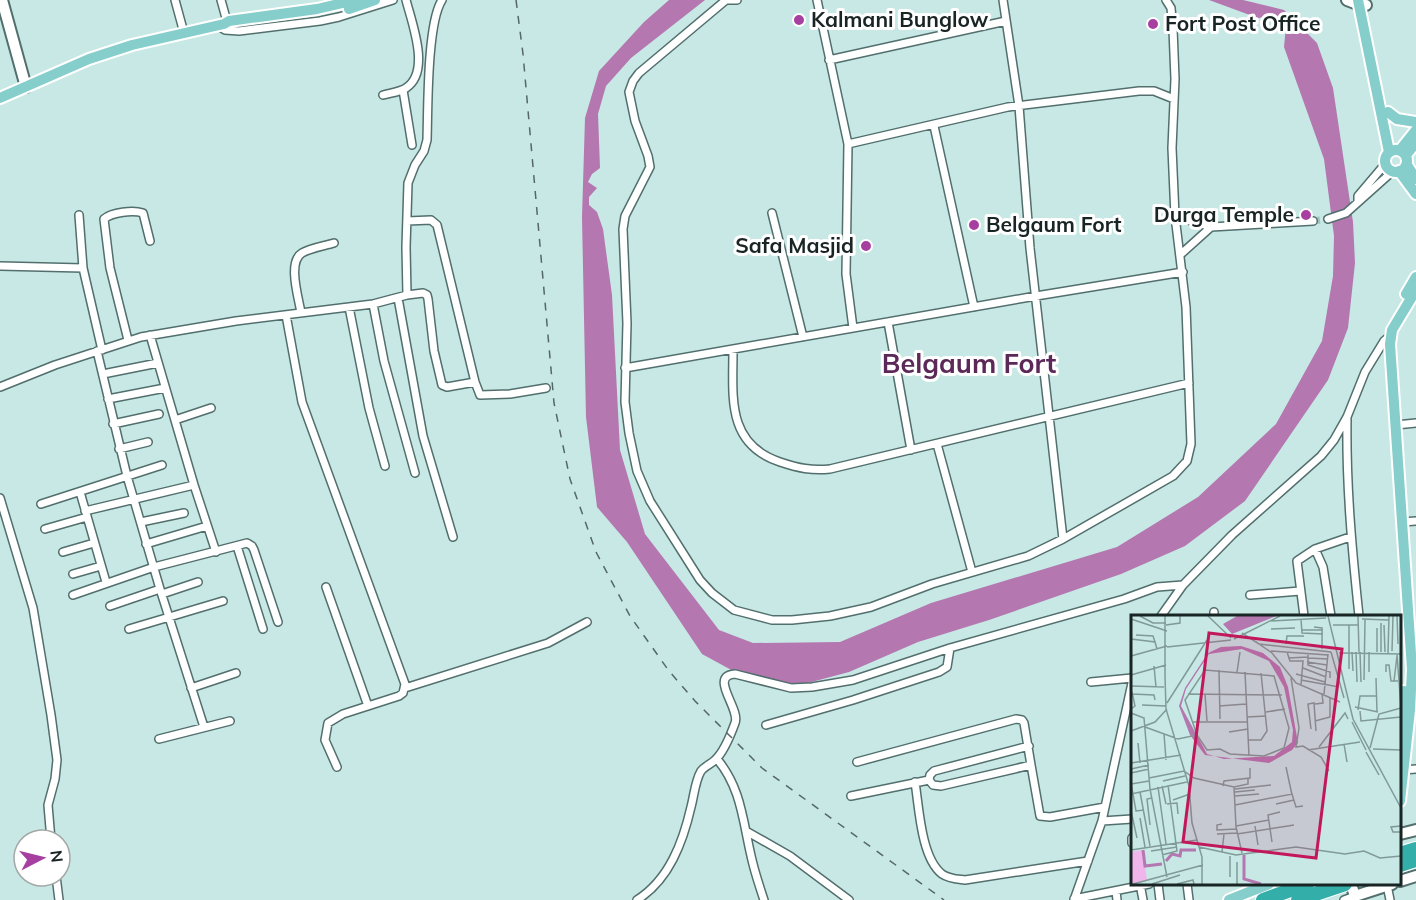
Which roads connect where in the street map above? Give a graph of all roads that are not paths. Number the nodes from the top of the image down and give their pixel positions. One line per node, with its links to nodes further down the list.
1 (2, 0): 22 (street)
2 (175, 0): 20 (street)
3 (220, 0): 19 (street)
4 (338, 0): 16 (street)
5 (356, 0): 19 (main road)
6 (375, 0): 19 (main road)
7 (393, 0): 19 (street)
8 (406, 0): 23 (street)
9 (442, 0): 42 (street)
10 (725, 0): 11 (street); 70 (street)
11 (737, 0)
12 (817, 0): 21 (street)
13 (1003, 0): 18 (street)
14 (1166, 0): 26 (street)
15 (1347, 0): 17 (street)
16 (326, 1): 19 (street)
17 (1362, 3): 28 (main road); 35 (main road)
18 (1006, 21): 21 (street); 27 (street)
19 (222, 22): 20 (main road)
20 (184, 33): 22 (main road)
21 (829, 60): 33 (street)
22 (26, 87): 25 (main road)
23 (403, 90): 24 (street); 34 (street)
24 (383, 95)
25 (0, 98)
26 (1174, 99): 27 (street); 40 (street)
27 (1019, 106): 30 (street); 54 (street)
28 (1388, 112): 29 (main road); 35 (main road)
29 (1416, 122)
30 (933, 126): 33 (street); 58 (street)
31 (1416, 130): 35 (main road)
32 (1416, 142): 35 (main road)
33 (848, 144): 62 (street)
34 (412, 145)
35 (1397, 160): 36 (main road); 37 (main road); 41 (street)
36 (1416, 179)
37 (1416, 194)
38 (772, 213): 64 (street)
39 (79, 215): 49 (street)
40 (1175, 216): 44 (street); 47 (street)
41 (1330, 219)
42 (407, 221): 53 (street); 72 (street)
43 (1313, 221): 44 (street)
44 (1211, 227): 47 (street)
45 (150, 241): 66 (street)
46 (334, 243): 59 (street)
47 (1181, 254): 50 (street)
48 (0, 266): 49 (street)
49 (83, 268): 68 (street)
50 (1183, 272): 54 (street); 73 (street)
51 (1416, 277): 65 (main road)
52 (1416, 290): 65 (main road)
53 (407, 294): 55 (street); 72 (street)
54 (1036, 296): 58 (street); 80 (street)
55 (398, 298): 56 (street); 106 (street)
56 (373, 304): 57 (street); 92 (street)
57 (350, 307): 59 (street); 91 (street)
58 (974, 307): 61 (street)
59 (301, 313): 60 (street)
60 (286, 315): 63 (street); 144 (street)
61 (888, 322): 62 (street); 89 (street)
62 (853, 328): 64 (street)
63 (150, 335): 66 (street); 69 (street)
64 (803, 337): 67 (street)
65 (1387, 338): 81 (street); 85 (main road); 149 (main road)
66 (128, 340): 68 (street)
67 (733, 350): 70 (street); 89 (street)
68 (99, 351): 71 (street); 74 (street)
69 (158, 363): 71 (street); 75 (street)
70 (625, 368): 117 (street)
71 (103, 374): 77 (street)
72 (475, 382): 76 (street)
73 (1189, 383): 80 (street); 108 (street)
74 (0, 387)
75 (165, 388): 77 (street); 82 (street)
76 (546, 388)
77 (108, 399): 84 (street)
78 (211, 408): 82 (street)
79 (159, 414): 84 (street)
80 (1049, 416): 87 (street); 108 (street)
81 (1347, 417): 107 (street); 121 (street)
82 (175, 420): 94 (street)
83 (1416, 423): 85 (street)
84 (114, 424): 88 (street)
85 (1396, 425): 103 (main road)
86 (148, 442): 88 (street)
87 (937, 444): 89 (street); 117 (street)
88 (119, 449): 93 (street)
89 (911, 450)
90 (162, 465): 93 (street)
91 (385, 466)
92 (415, 473)
93 (126, 476): 95 (street); 97 (street)
94 (194, 485): 97 (street); 104 (street)
95 (80, 492): 98 (street); 100 (street)
96 (0, 498): 165 (street)
97 (133, 498): 100 (street); 102 (street)
98 (41, 504)
99 (184, 513): 102 (street)
100 (86, 514): 105 (street); 109 (street)
101 (1416, 521): 103 (street)
102 (141, 522): 110 (street)
103 (1402, 522): 157 (main road)
104 (207, 526): 110 (street); 114 (street)
105 (45, 529)
106 (453, 537)
107 (1350, 537): 112 (street); 132 (street)
108 (1063, 539): 117 (street)
109 (94, 543): 113 (street); 115 (street)
110 (146, 544): 116 (street)
111 (237, 546): 114 (street); 134 (street); 137 (street)
112 (1315, 549): 123 (street); 131 (street)
113 (63, 552)
114 (216, 552): 116 (street)
115 (101, 566): 118 (street); 119 (street)
116 (154, 567): 119 (street); 124 (street)
117 (972, 572)
118 (73, 574)
119 (106, 582): 125 (street)
120 (198, 582): 124 (street)
121 (1183, 585): 129 (street); 138 (street)
122 (326, 587): 145 (street)
123 (1300, 591): 126 (street); 130 (street)
124 (161, 592): 128 (street); 133 (street)
125 (73, 595)
126 (1250, 595)
127 (224, 601): 133 (street)
128 (110, 606)
129 (1162, 615)
130 (1304, 615)
131 (1331, 615)
132 (1359, 615)
133 (169, 616): 136 (street); 143 (street)
134 (278, 622)
135 (587, 622): 144 (street)
136 (129, 629)
137 (263, 629)
138 (950, 648): 147 (street); 152 (street)
139 (236, 673): 143 (street)
140 (1131, 681): 141 (street)
141 (1091, 682)
142 (1131, 686): 162 (street)
143 (191, 688): 148 (street)
144 (405, 688): 145 (street)
145 (368, 706): 155 (street)
146 (230, 721): 148 (street)
147 (766, 725)
148 (204, 727): 150 (street)
149 (1401, 729)
150 (159, 739)
151 (1029, 747): 153 (street); 154 (street); 158 (street)
152 (717, 759): 167 (street); 186 (street)
153 (857, 762)
154 (1031, 765): 158 (street); 162 (street)
155 (338, 768)
156 (1416, 769): 157 (street)
157 (1403, 770): 160 (main road)
158 (929, 780): 159 (street)
159 (915, 782): 161 (street); 172 (street)
160 (1401, 791)
161 (851, 796)
162 (1105, 807): 164 (street)
163 (1131, 819): 164 (street)
164 (1102, 821): 172 (street)
165 (50, 828)
166 (1416, 830): 168 (street)
167 (746, 831): 187 (street); 188 (street)
168 (1401, 834)
169 (1416, 849): 170 (highway)
170 (1401, 854)
171 (1416, 860): 173 (highway)
172 (1088, 861): 189 (street)
173 (1401, 865)
174 (1416, 876): 175 (street)
175 (1401, 881)
176 (1137, 885): 184 (street)
177 (1140, 885): 191 (street)
178 (1158, 885): 192 (street)
179 (1187, 885): 193 (street)
180 (1266, 885): 194 (main road)
181 (1304, 885): 195 (highway)
182 (1342, 885): 196 (highway)
183 (1387, 885): 185 (street)
184 (1116, 891): 189 (street); 190 (street)
185 (1350, 898)
186 (637, 900)
187 (764, 900)
188 (849, 900)
189 (1074, 900)
190 (1117, 900)
191 (1143, 900)
192 (1160, 900)
193 (1189, 900)
194 (1228, 900)
195 (1263, 900)
196 (1298, 900)

